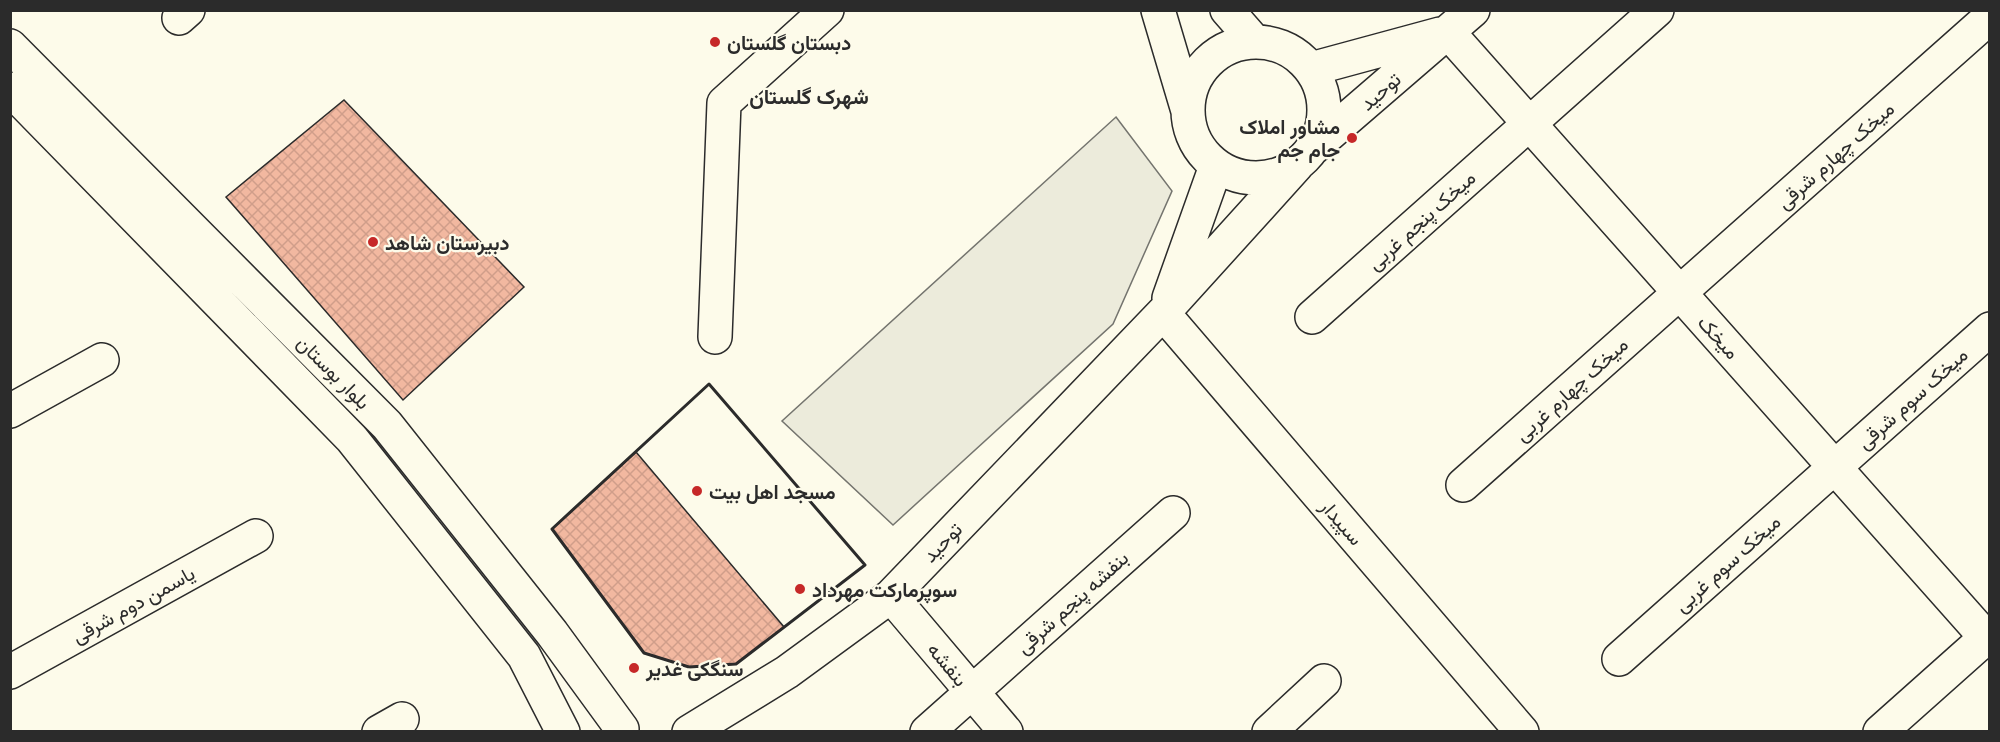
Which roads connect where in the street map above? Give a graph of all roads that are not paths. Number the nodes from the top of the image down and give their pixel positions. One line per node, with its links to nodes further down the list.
1 (827, 10): 20 (street)
2 (1158, 10): 12 (street)
3 (1227, 10): 8 (street)
4 (1473, 10): 7 (street, توحید)
5 (1657, 10): 13 (street, میخک پنجم غربی)
6 (1989, 17): 16 (street, میخک چهارم شرقی)
7 (1448, 32): 10 (street, توحید); 13 (street, میخک); 14 (street, توحید)
8 (1255, 42): 10 (street); 12 (street)
9 (10, 46): 33 (street, بلوار بوستان)
10 (1311, 69): 14 (street)
11 (10, 89): 34 (street, بلوار بوستان)
12 (1188, 111): 15 (street)
13 (1530, 124): 16 (street, میخک); 18 (street, میخک پنجم غربی)
14 (1304, 157): 15 (street); 17 (street, توحید)
15 (1216, 166): 17 (street, توحید)
16 (1680, 292): 23 (street, میخک); 24 (street, میخک چهارم غربی)
17 (1163, 313): 27 (street, توحید); 39 (street, سپیدار)
18 (1312, 317)
19 (1989, 329): 23 (street, میخک سوم شرقی)
20 (715, 337)
21 (102, 360): 22 (street)
22 (10, 411)
23 (1834, 466): 28 (street, میخک); 29 (street, میخک سوم غربی)
24 (1463, 485)
25 (1173, 513): 32 (street, بنفشه پنجم شرقی)
26 (256, 536): 30 (street, یاسمن دوم شرقی)
27 (891, 596): 32 (street, بنفشه); 35 (street, توحید)
28 (1988, 638): 40 (street)
29 (1619, 659)
30 (10, 672)
31 (1324, 681): 38 (street)
32 (971, 691): 36 (street, بنفشه پنجم شرقی); 37 (street, بنفشه)
33 (622, 731)
34 (563, 732)
35 (689, 732)
36 (927, 732)
37 (1006, 732)
38 (1269, 732)
39 (1522, 732)
40 (1880, 732)

